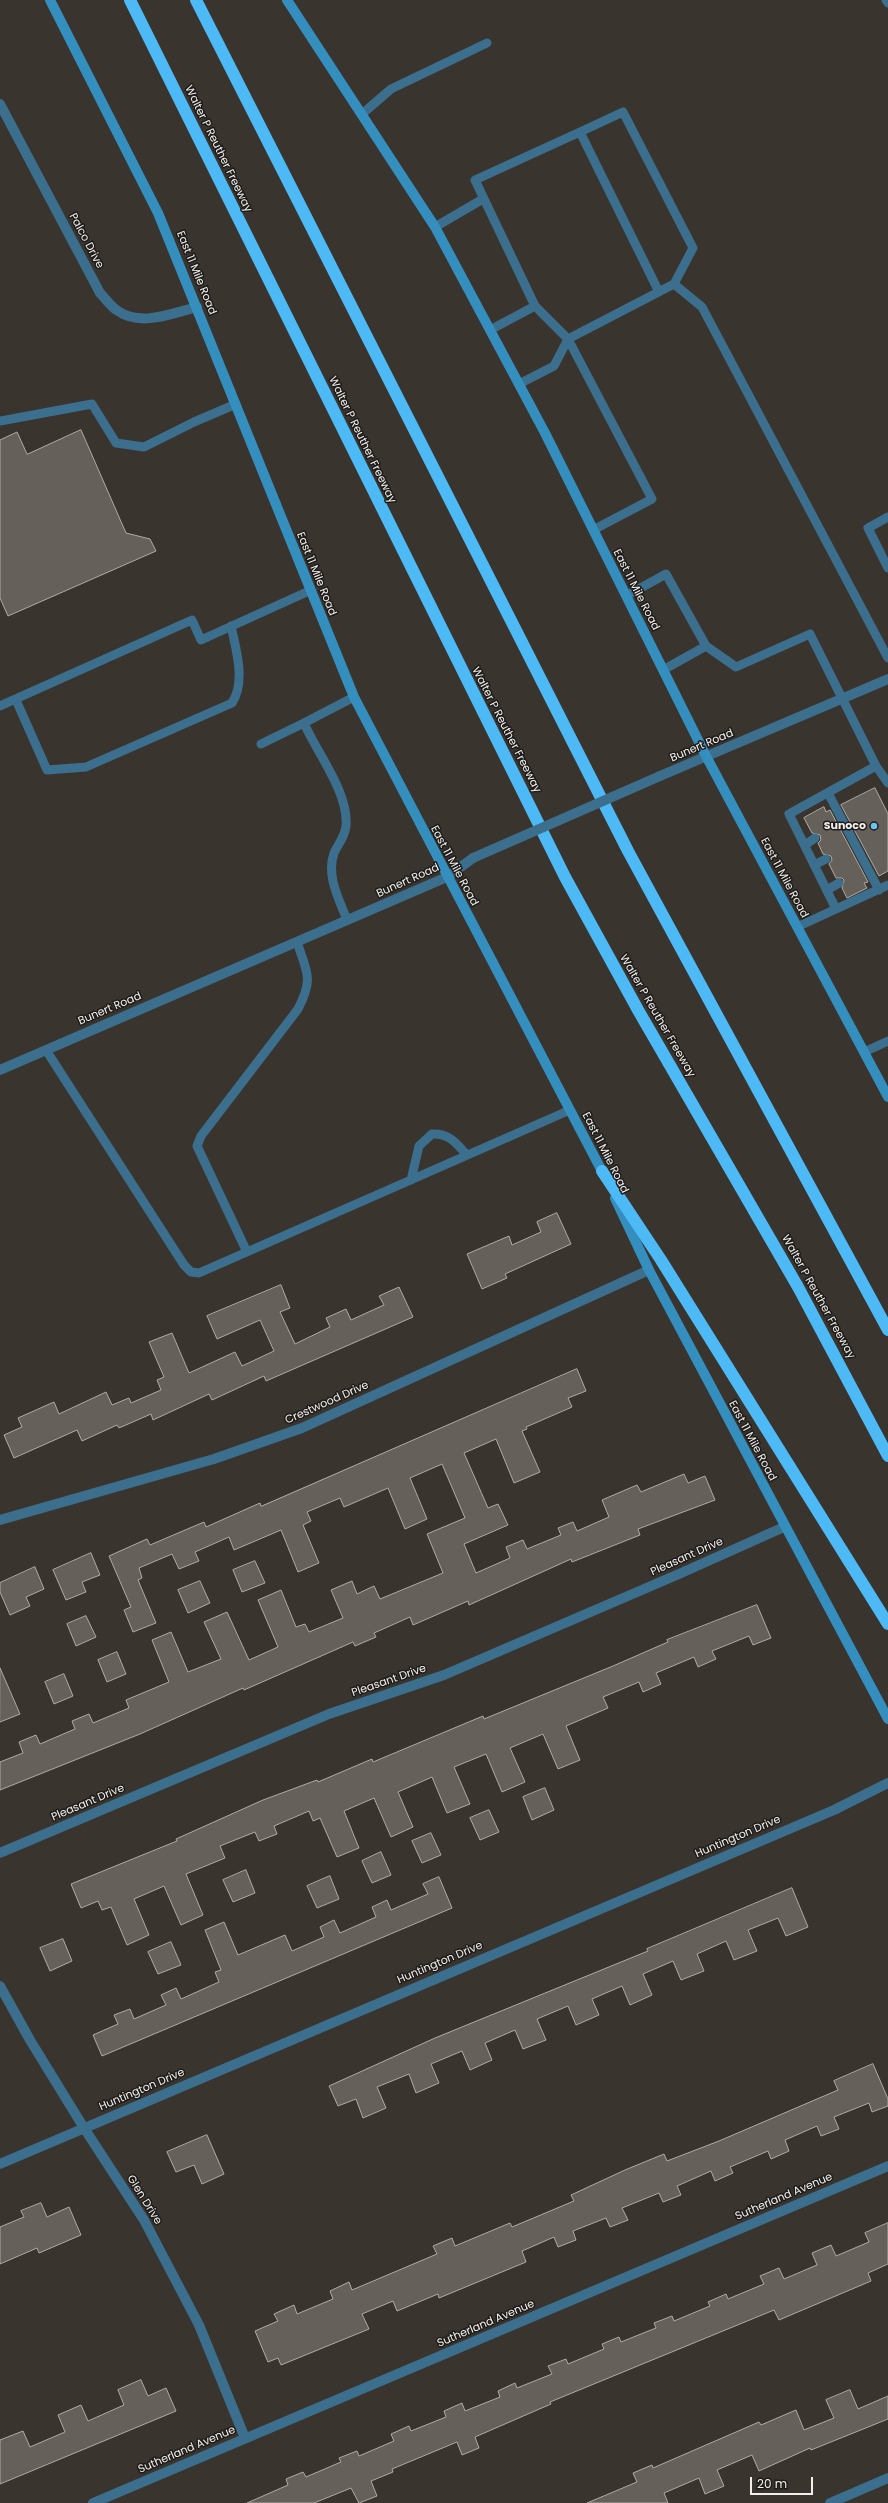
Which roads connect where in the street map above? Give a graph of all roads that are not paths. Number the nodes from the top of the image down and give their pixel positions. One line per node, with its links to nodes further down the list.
1 (50, 0): 16 (main road, East 11 Mile Road)
2 (130, 0): 73 (highway, Walter P Reuther Freeway)
3 (196, 0): 72 (highway)
4 (287, 0): 9 (main road, East 11 Mile Road)
5 (886, 0): 6 (lane)
6 (888, 3)
7 (487, 43): 9 (lane)
8 (0, 104): 16 (street, Palco Drive)
9 (362, 114): 12 (main road, East 11 Mile Road)
10 (580, 132): 11 (lane); 13 (lane); 14 (lane)
11 (483, 199): 12 (lane); 15 (lane)
12 (435, 227): 17 (main road, East 11 Mile Road)
13 (674, 284): 14 (lane); 29 (lane)
14 (659, 292): 18 (lane)
15 (535, 306): 17 (lane); 18 (lane)
16 (197, 307): 20 (main road, East 11 Mile Road)
17 (490, 330): 19 (main road, East 11 Mile Road)
18 (568, 339): 19 (lane); 23 (lane)
19 (519, 384): 23 (main road, East 11 Mile Road)
20 (236, 404): 21 (lane); 25 (main road, East 11 Mile Road)
21 (0, 421)
22 (888, 517): 24 (lane)
23 (593, 530): 26 (main road, East 11 Mile Road)
24 (888, 568)
25 (310, 591): 27 (lane); 32 (main road, East 11 Mile Road)
26 (626, 596): 28 (lane); 30 (main road, East 11 Mile Road)
27 (231, 626): 34 (lane); 34 (lane)
28 (706, 646): 30 (lane); 33 (lane)
29 (888, 658)
30 (663, 670): 38 (main road, East 11 Mile Road)
31 (888, 679): 33 (street, Bunert Road)
32 (354, 697): 36 (lane); 52 (main road, East 11 Mile Road)
33 (843, 698): 38 (street, Bunert Road); 39 (lane)
34 (16, 700): 35 (lane)
35 (0, 706)
36 (304, 723): 37 (lane); 58 (lane)
37 (261, 744)
38 (706, 756): 52 (street, Bunert Road, bridge); 59 (main road, East 11 Mile Road)
39 (876, 766): 40 (lane); 41 (lane)
40 (887, 781)
41 (828, 793): 42 (lane); 46 (lane)
42 (843, 822): 43 (lane); 45 (lane)
43 (834, 827)
44 (815, 838): 46 (lane)
45 (854, 842): 47 (lane); 50 (lane)
46 (805, 845): 49 (lane)
47 (845, 848)
48 (826, 859): 49 (lane)
49 (814, 865): 55 (lane)
50 (867, 868): 51 (lane); 56 (lane)
51 (858, 873)
52 (447, 877): 58 (street, Bunert Road); 66 (main road, East 11 Mile Road)
53 (839, 883): 55 (lane)
54 (888, 885): 56 (lane)
55 (827, 890): 57 (lane)
56 (879, 890): 57 (lane)
57 (836, 909): 59 (lane)
58 (347, 920): 60 (street, Bunert Road)
59 (797, 927): 63 (main road, East 11 Mile Road)
60 (297, 942): 62 (street, Bunert Road); 70 (lane)
61 (888, 1041): 63 (lane)
62 (46, 1050): 64 (street, Bunert Road); 70 (lane)
63 (864, 1052): 65 (main road, East 11 Mile Road)
64 (0, 1070)
65 (888, 1097)
66 (570, 1110): 67 (lane); 68 (main road, East 11 Mile Road)
67 (467, 1155): 69 (lane); 69 (lane)
68 (602, 1171): 71 (main road, East 11 Mile Road); 76 (highway)
69 (411, 1180): 70 (lane)
70 (247, 1252)
71 (649, 1270): 74 (street, Crestwood Drive); 75 (main road, East 11 Mile Road)
72 (888, 1330)
73 (888, 1456)
74 (0, 1520)
75 (784, 1527): 77 (main road, East 11 Mile Road); 79 (street, Pleasant Drive)
76 (888, 1624)
77 (888, 1719)
78 (888, 1783): 81 (street, Huntington Drive)
79 (0, 1853)
80 (0, 1986): 81 (street, Glen Drive)
81 (84, 2128): 82 (street, Huntington Drive); 84 (street, Glen Drive)
82 (0, 2164)
83 (888, 2166): 84 (street, Sutherland Avenue)
84 (245, 2438): 86 (street, Sutherland Avenue)
85 (888, 2478): 87 (street)
86 (92, 2503)
87 (830, 2503)

